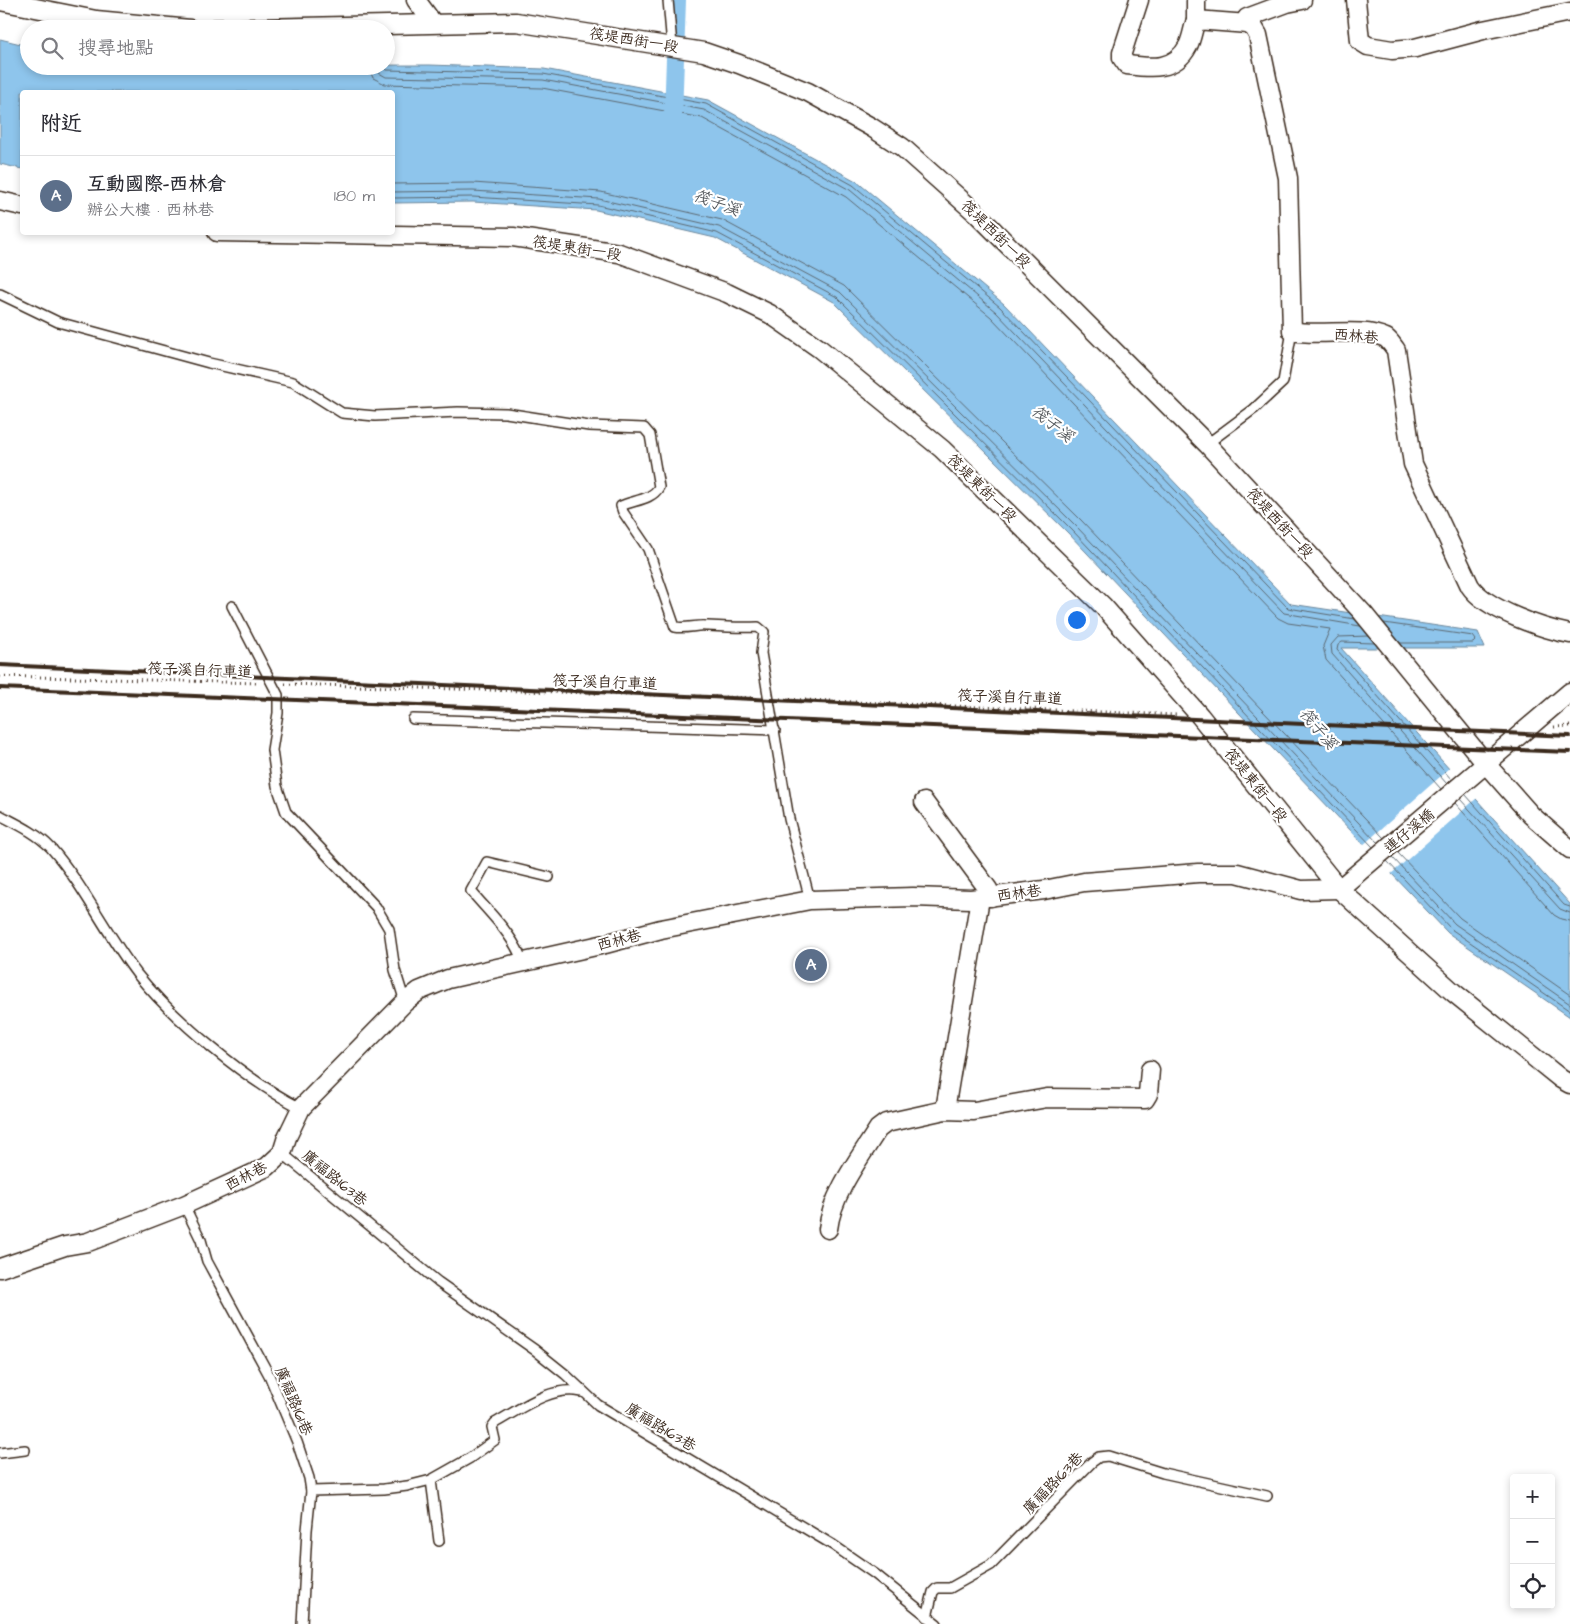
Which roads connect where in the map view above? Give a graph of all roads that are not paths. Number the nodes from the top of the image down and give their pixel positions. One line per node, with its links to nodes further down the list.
1 (416, 0): 11 (street)
2 (668, 0): 14 (lane)
3 (1138, 0): 10 (street)
4 (1196, 0): 10 (street)
5 (1302, 0): 13 (street)
6 (1356, 0): 8 (street)
7 (0, 1): 9 (street)
8 (1570, 12)
9 (96, 20)
10 (1196, 20): 13 (street)
11 (433, 23): 12 (street, 筏堤西街一段); 14 (street, 筏堤西街一段)
12 (395, 24)
13 (1248, 24): 19 (street)
14 (672, 46): 20 (street, 筏堤西街一段)
15 (0, 201): 16 (street)
16 (20, 206)
17 (365, 235): 31 (street, 筏堤東街一段)
18 (0, 294): 25 (lane)
19 (1292, 331): 20 (lane); 22 (street, 西林巷)
20 (1207, 444): 26 (street, 筏堤西街一段)
21 (232, 606): 35 (lane)
22 (1570, 634)
23 (1570, 692): 26 (street, 連仔溪橋)
24 (414, 719): 25 (lane)
25 (775, 730): 33 (lane)
26 (1482, 768): 29 (street, 筏堤西街一段); 31 (street, 連仔溪橋)
27 (924, 802): 32 (street)
28 (0, 814): 38 (lane)
29 (1570, 849)
30 (549, 877): 34 (lane)
31 (1345, 884): 32 (street, 西林巷); 37 (street, 筏堤東街一段)
32 (985, 898): 33 (street, 西林巷); 39 (street)
33 (810, 900): 34 (street, 西林巷)
34 (523, 963): 35 (street, 西林巷)
35 (405, 1002): 38 (street, 西林巷)
36 (1150, 1070): 39 (street)
37 (1570, 1084)
38 (301, 1108): 40 (street, 西林巷)
39 (945, 1110): 42 (street)
40 (282, 1153): 41 (street, 西林巷); 44 (lane, 廣福路163巷)
41 (184, 1205): 43 (street, 西林巷); 48 (lane, 廣福路161巷)
42 (828, 1229)
43 (0, 1268)
44 (581, 1392): 47 (lane); 51 (lane, 廣福路163巷)
45 (25, 1450): 46 (lane)
46 (0, 1453)
47 (432, 1480): 48 (lane); 50 (lane)
48 (311, 1491): 52 (lane, 廣福路161巷)
49 (1267, 1496): 51 (lane, 廣福路163巷)
50 (439, 1541)
51 (927, 1617): 53 (lane, 廣福路163巷)
52 (302, 1624)
53 (937, 1624)

